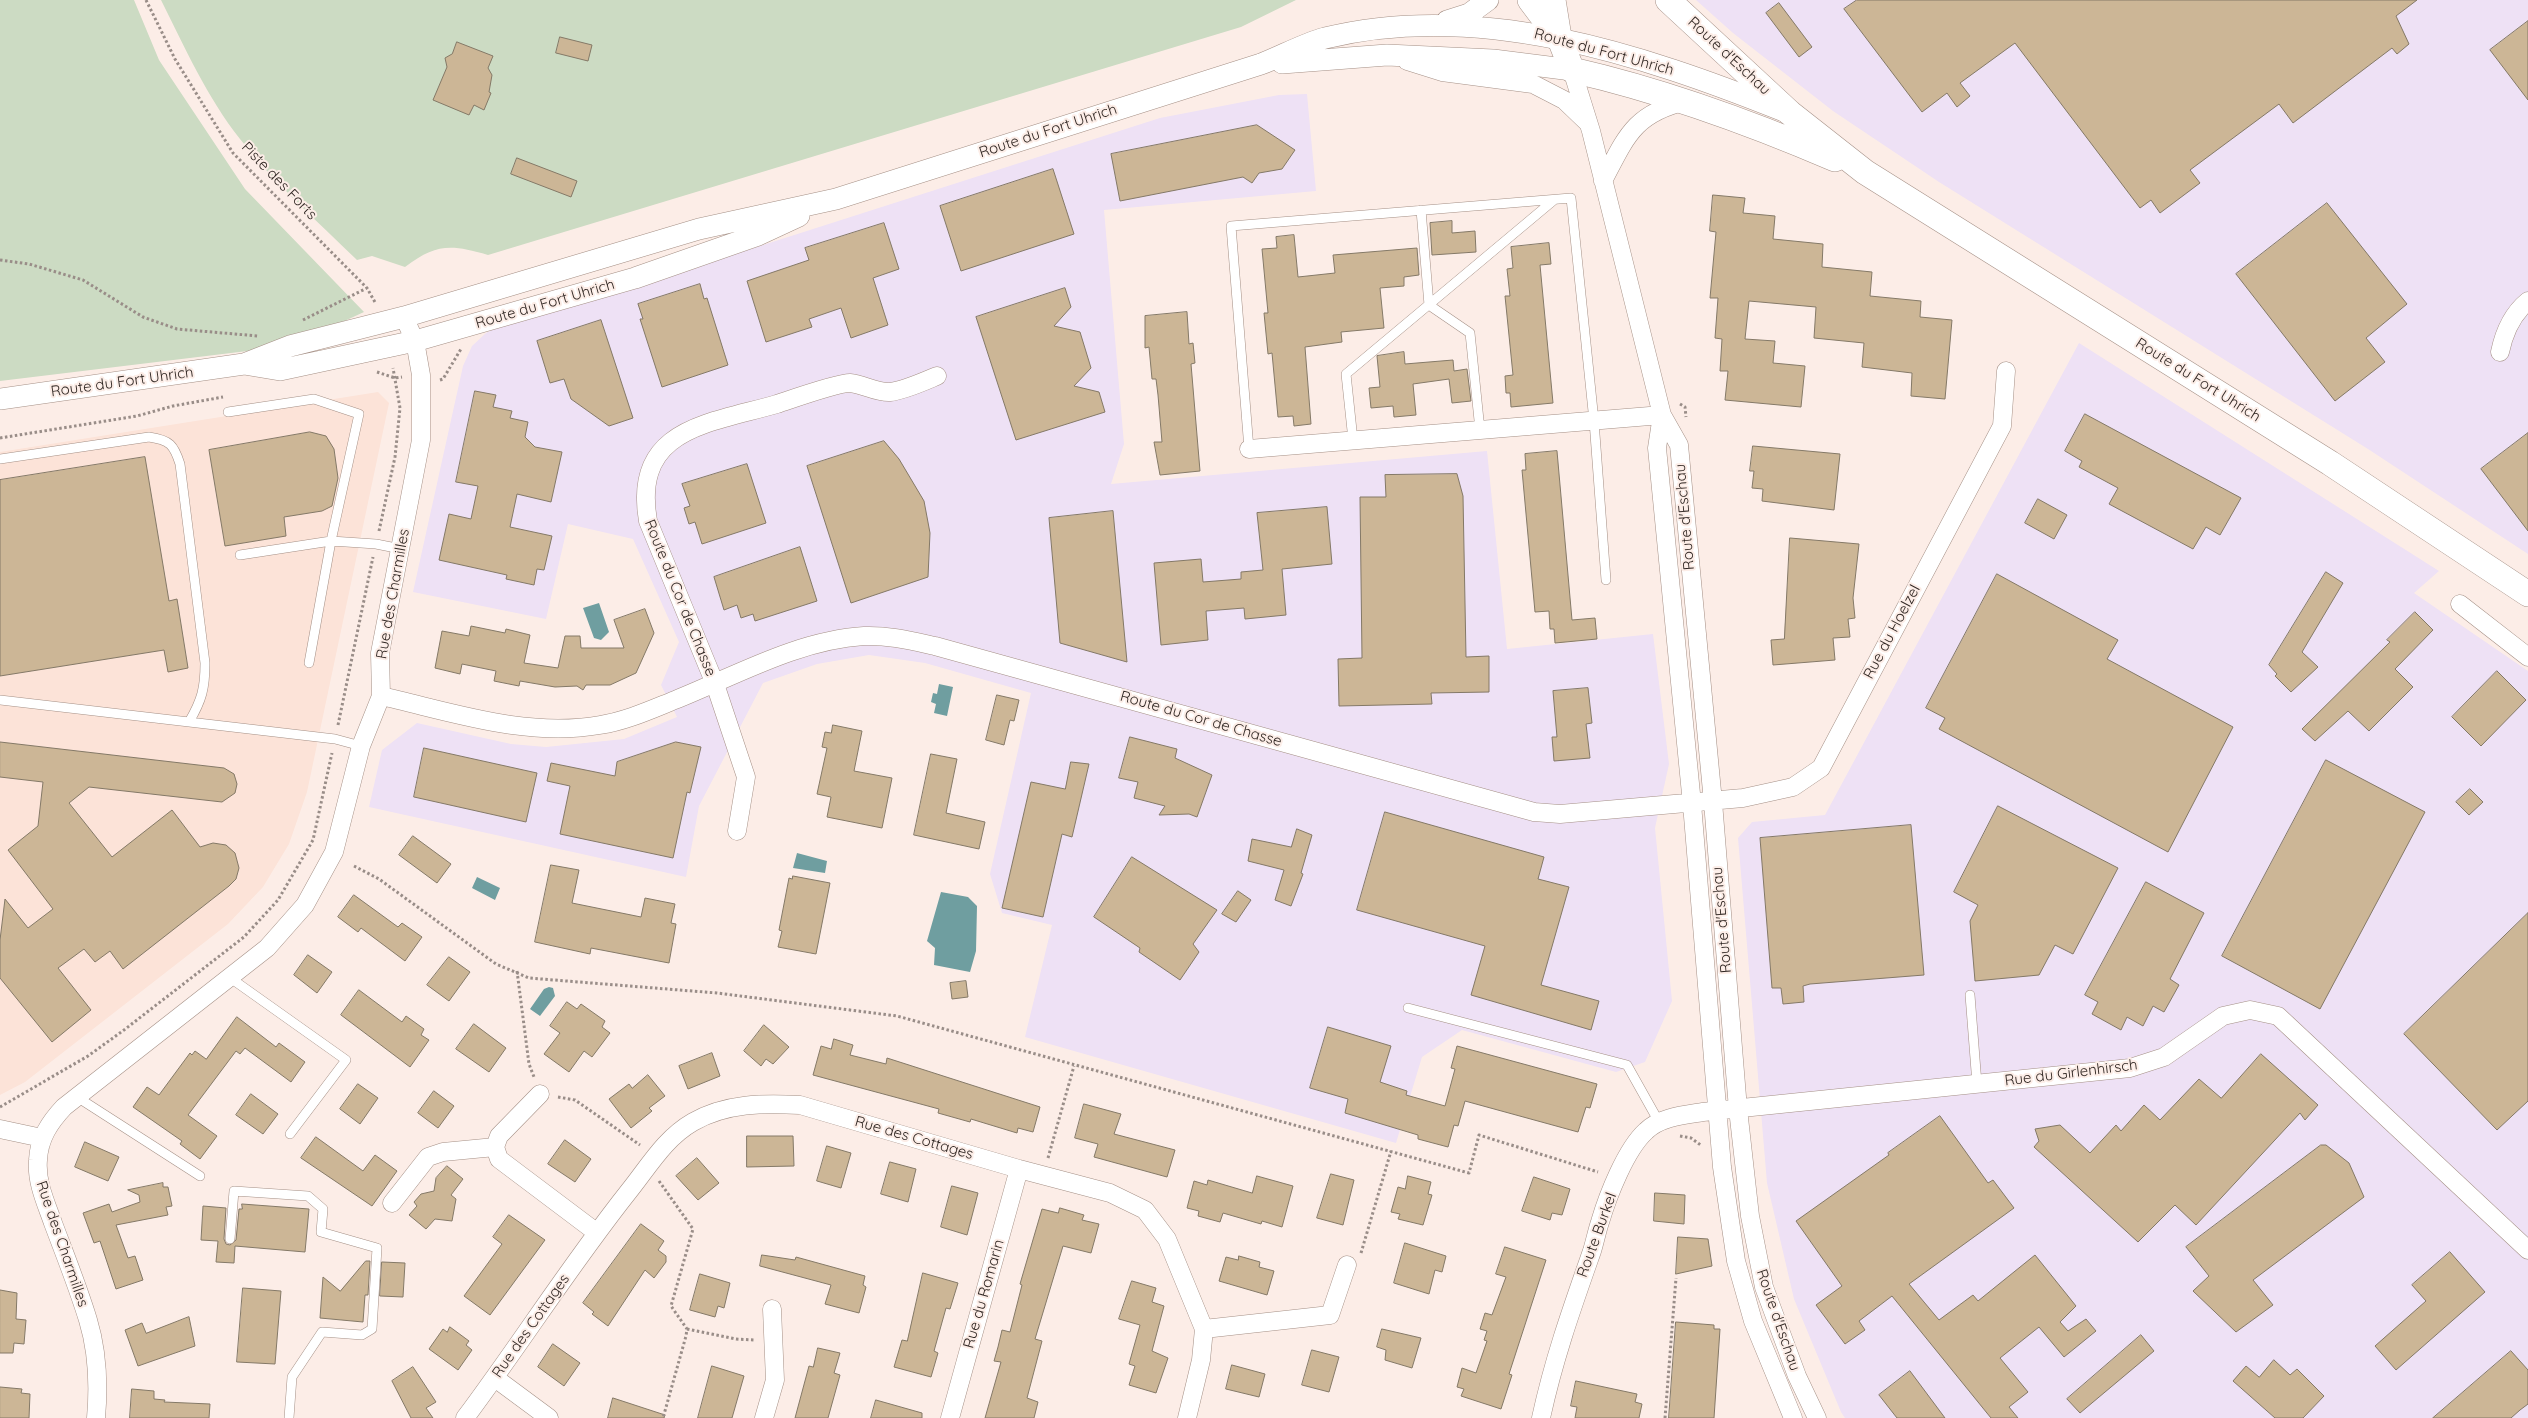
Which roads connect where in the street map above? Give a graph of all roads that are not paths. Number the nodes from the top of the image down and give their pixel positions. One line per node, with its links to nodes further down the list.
1 (1488, 0): 5 (street)
2 (1530, 0): 6 (main road, Route d'Eschau)
3 (1553, 0): 6 (main road, Route d'Eschau)
4 (1668, 0): 11 (main road, Route d'Eschau)
5 (1435, 25): 6 (street, Route du Fort Uhrich); 8 (street, Route du Fort Uhrich)
6 (1558, 37): 9 (main road, Route d'Eschau); 11 (street, Route du Fort Uhrich)
7 (1387, 55): 8 (street, Route du Fort Uhrich); 9 (street, Route du Fort Uhrich); 12 (street, Route du Fort Uhrich)
8 (1262, 64): 15 (street, Route du Fort Uhrich)
9 (1572, 70): 10 (main road, Route du Fort Uhrich); 12 (street, Route d'Eschau)
10 (1688, 101): 13 (main road, Route du Fort Uhrich); 14 (street)
11 (1790, 113): 13 (main road, Route du Fort Uhrich)
12 (1589, 124): 14 (street, Route d'Eschau)
13 (1865, 172): 38 (main road, Route du Fort Uhrich)
14 (1603, 181): 28 (street, Route d'Eschau)
15 (836, 199): 20 (street, Route du Fort Uhrich); 21 (street, Route du Fort Uhrich)
16 (1554, 199): 17 (lane); 19 (lane); 29 (lane)
17 (1421, 210): 19 (lane); 32 (lane)
18 (2528, 301): 22 (street)
19 (1429, 305): 30 (lane); 31 (lane)
20 (404, 317): 21 (street, Rue des Charmilles); 23 (street, Route du Fort Uhrich)
21 (415, 341): 23 (street, Route du Fort Uhrich); 35 (street, Rue des Charmilles)
22 (2500, 352)
23 (244, 364): 26 (street, Route du Fort Uhrich)
24 (2006, 370): 47 (street, Rue du Hoelzel)
25 (937, 376): 42 (street, Route du Cor de Chasse)
26 (0, 399)
27 (228, 412): 34 (lane)
28 (1662, 415): 29 (street); 47 (street, Route d'Eschau); 48 (street, Route d'Eschau)
29 (1594, 420): 30 (street); 37 (lane)
30 (1480, 430): 31 (street)
31 (1353, 440): 32 (street)
32 (1249, 449)
33 (0, 459): 45 (lane)
34 (332, 541): 35 (lane); 36 (lane); 41 (lane)
35 (401, 550): 43 (street, Rue des Charmilles)
36 (240, 555)
37 (1606, 580)
38 (2528, 594)
39 (2460, 604): 40 (street)
40 (2528, 656)
41 (309, 663)
42 (714, 684): 43 (street, Route du Cor de Chasse); 48 (street, Route du Cor de Chasse); 49 (street, Route du Cor de Chasse)
43 (381, 696): 46 (street, Rue des Charmilles)
44 (0, 700): 45 (lane)
45 (190, 722): 46 (lane)
46 (361, 746): 50 (street, Rue des Charmilles)
47 (1713, 802): 48 (street, Rue du Hoelzel); 56 (street, Route d'Eschau)
48 (1692, 804): 57 (street, Route d'Eschau)
49 (737, 831)
50 (229, 977): 55 (street, Rue des Charmilles); 60 (lane)
51 (1970, 995): 53 (lane)
52 (1408, 1008): 58 (lane)
53 (1977, 1084): 56 (street, Rue du Girlenhirsch); 68 (street, Rue du Girlenhirsch)
54 (540, 1094): 62 (street)
55 (77, 1097): 61 (street, Rue des Charmilles); 64 (lane)
56 (1738, 1109): 57 (street, Rue du Girlenhirsch); 82 (street, Route d'Eschau)
57 (1718, 1112): 58 (street, Route Burkel); 81 (street, Route d'Eschau)
58 (1659, 1122): 80 (street, Route Burkel)
59 (0, 1129): 61 (street)
60 (290, 1134)
61 (42, 1138): 73 (street, Rue des Charmilles)
62 (495, 1147): 65 (street); 66 (street)
63 (1019, 1169): 66 (street, Rue des Cottages); 71 (street, Rue des Cottages); 78 (street, Rue du Romarin)
64 (200, 1176)
65 (392, 1203)
66 (596, 1232): 72 (street, Rue des Cottages)
67 (230, 1239): 74 (lane)
68 (2528, 1250)
69 (1346, 1265): 71 (street)
70 (772, 1309): 77 (street)
71 (1204, 1329): 79 (street, Rue des Cottages)
72 (495, 1378): 75 (street, Rue des Cottages); 76 (street)
73 (96, 1418)
74 (289, 1418)
75 (464, 1418)
76 (549, 1418)
77 (764, 1418)
78 (950, 1418)
79 (1187, 1418)
80 (1541, 1418)
81 (1793, 1418)
82 (1817, 1418)

